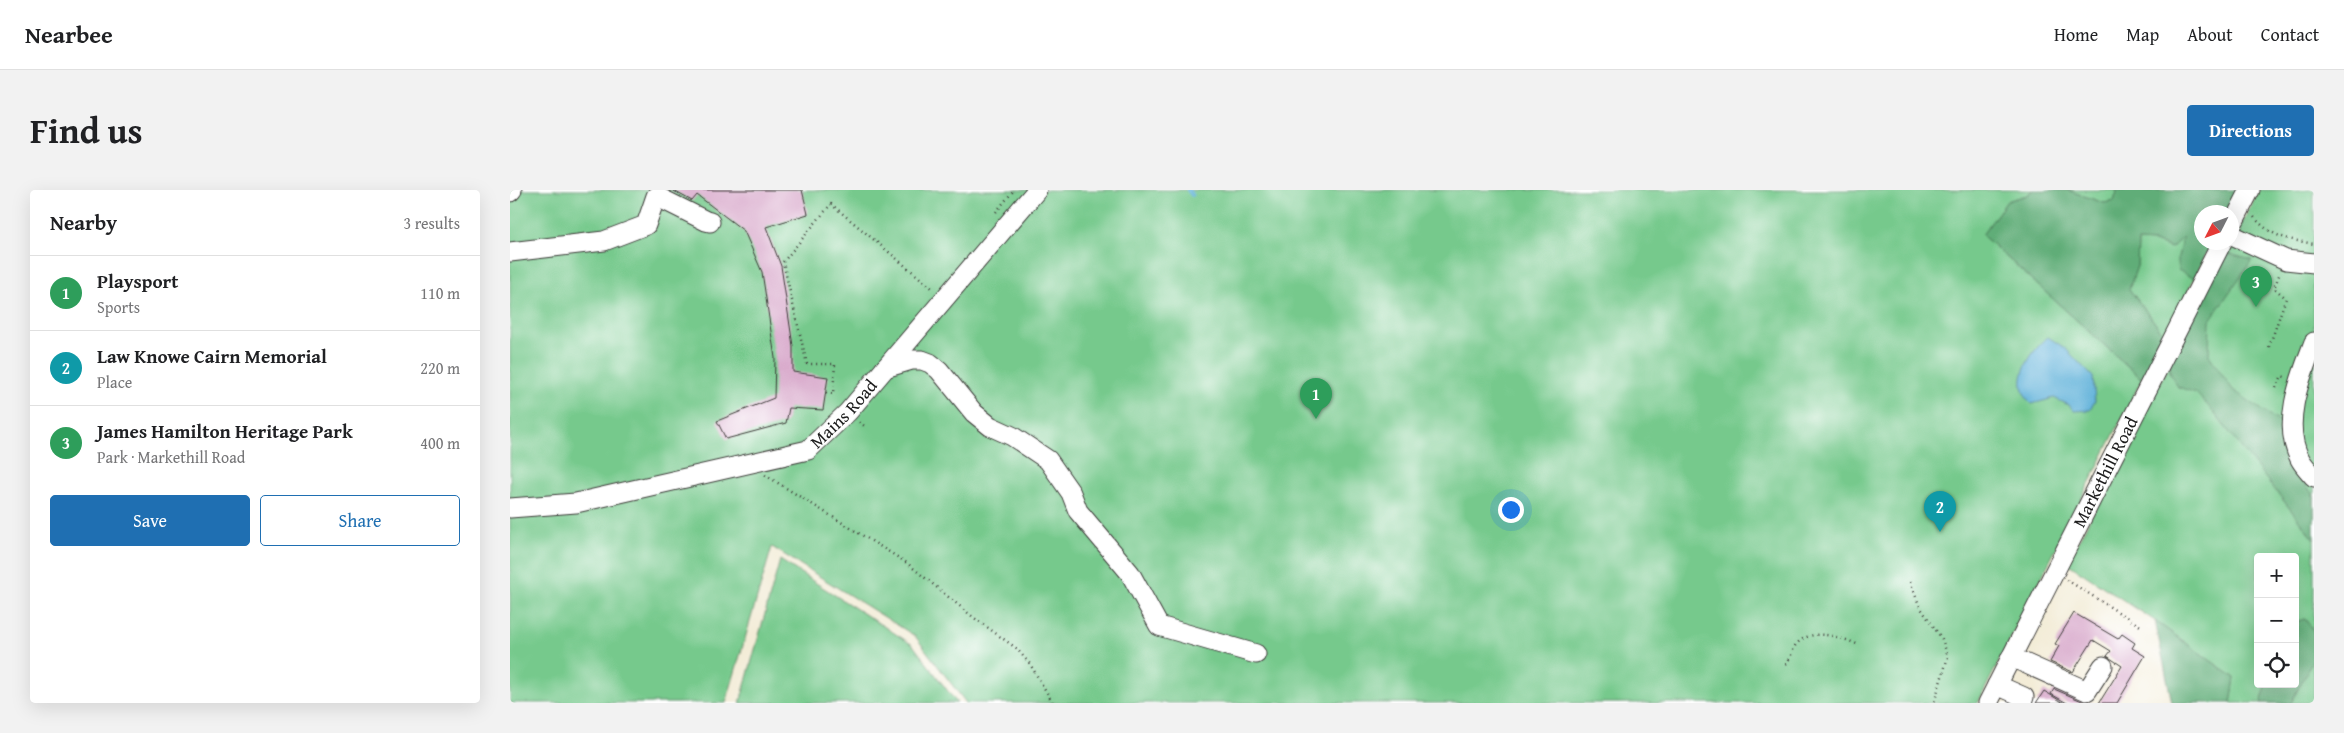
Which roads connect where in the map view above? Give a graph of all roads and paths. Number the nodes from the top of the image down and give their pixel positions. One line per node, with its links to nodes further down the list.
1 (1014, 190): 5 (path)
2 (1037, 190): 16 (street, Mains Road)
3 (2246, 197): 4 (street); 8 (path)
4 (2239, 211)
5 (993, 216)
6 (710, 222): 10 (street)
7 (2239, 239): 11 (street)
8 (2314, 244)
9 (2218, 250): 21 (street, Markethill Road)
10 (510, 252)
11 (2286, 260): 12 (street); 15 (path)
12 (2314, 263)
13 (937, 282): 17 (path)
14 (2314, 342): 19 (street)
15 (2269, 347)
16 (885, 368): 18 (street, Mains Road); 25 (street)
17 (826, 393)
18 (747, 464): 20 (street, Mains Road); 30 (path)
19 (2314, 477)
20 (510, 508)
21 (2055, 573): 23 (path); 26 (street, Markethill Road)
22 (1910, 582): 31 (path)
23 (2142, 627)
24 (1859, 645): 27 (path)
25 (1256, 654)
26 (2011, 657): 28 (street); 29 (street, Markethill Road)
27 (1786, 664)
28 (2103, 666)
29 (1997, 685): 32 (street, Markethill Road); 33 (street)
30 (1054, 703)
31 (1934, 703)
32 (1988, 703)
33 (2022, 703)

